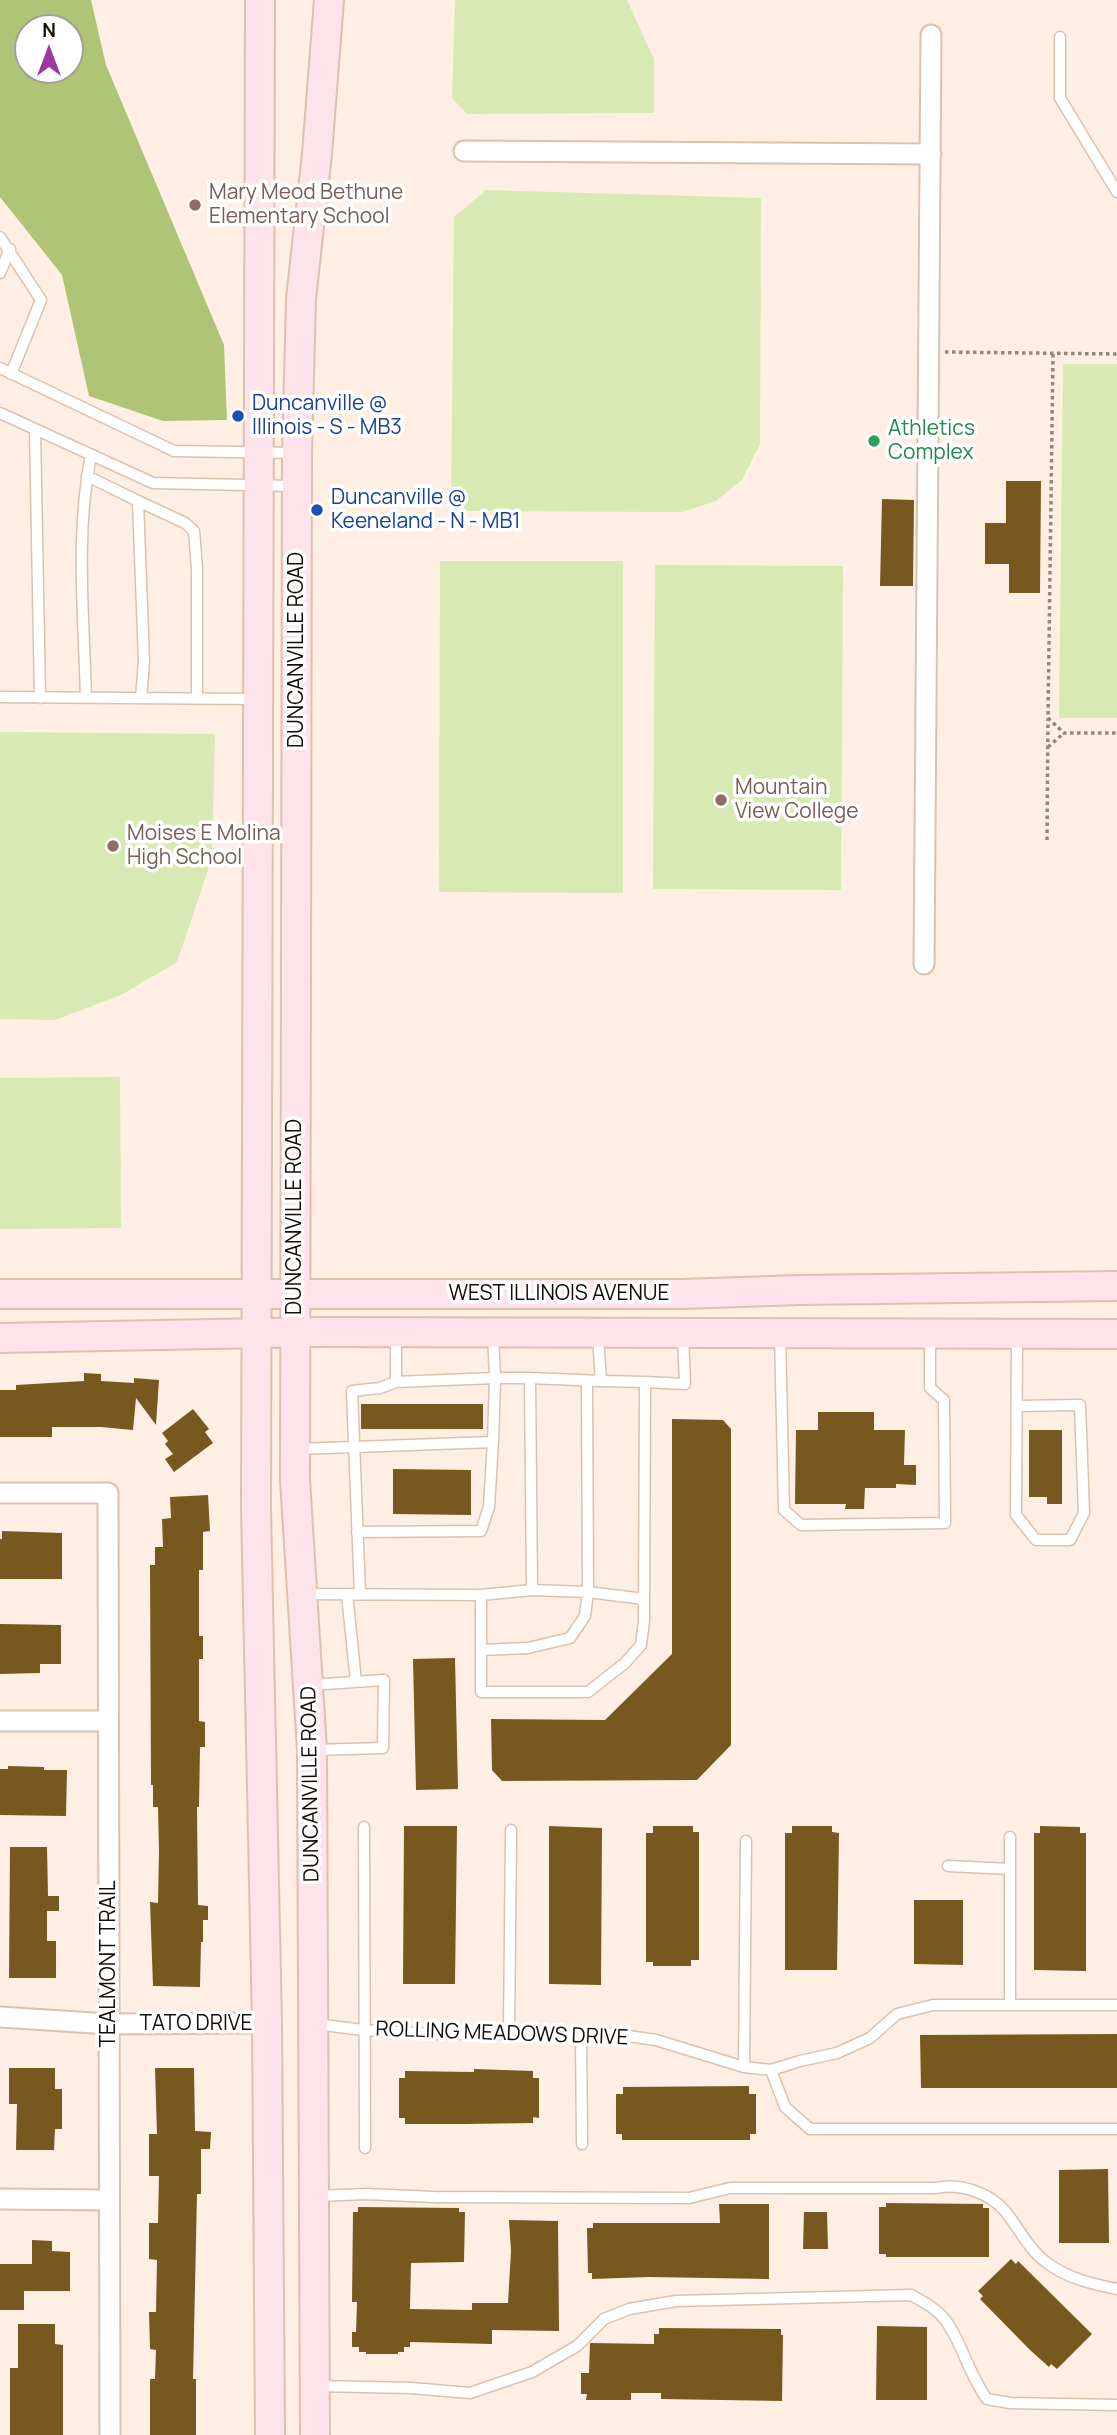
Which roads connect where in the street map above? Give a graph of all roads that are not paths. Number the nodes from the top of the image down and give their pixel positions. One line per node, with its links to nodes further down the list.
1 (260, 0): 15 (main road, DUNCANVILLE ROAD)
2 (329, 0): 16 (main road, DUNCANVILLE ROAD)
3 (932, 35): 6 (street)
4 (1060, 37): 7 (lane)
5 (464, 151): 6 (street)
6 (931, 154): 28 (street)
7 (1117, 192)
8 (0, 236): 9 (lane)
9 (10, 249): 10 (lane); 12 (lane)
10 (0, 273)
11 (0, 368): 12 (lane)
12 (11, 374): 15 (lane)
13 (0, 412): 14 (lane)
14 (35, 429): 17 (lane); 23 (lane)
15 (261, 451): 16 (lane); 19 (main road, DUNCANVILLE ROAD)
16 (297, 453): 20 (main road, DUNCANVILLE ROAD)
17 (92, 455): 18 (lane); 19 (lane)
18 (87, 476): 21 (lane); 24 (lane)
19 (261, 486): 20 (lane); 27 (main road, DUNCANVILLE ROAD)
20 (297, 486): 34 (main road, DUNCANVILLE ROAD)
21 (138, 501): 25 (lane); 26 (lane)
22 (0, 697): 23 (lane)
23 (40, 698): 24 (lane)
24 (86, 698): 25 (lane)
25 (141, 698): 26 (lane)
26 (197, 699): 27 (lane)
27 (259, 699): 32 (main road, DUNCANVILLE ROAD)
28 (924, 964)
29 (1016, 1286): 30 (main road, WEST ILLINOIS AVENUE); 33 (main road, WEST ILLINOIS AVENUE); 43 (main road)
30 (1117, 1286)
31 (0, 1294): 32 (main road, WEST ILLINOIS AVENUE)
32 (256, 1294): 34 (main road, WEST ILLINOIS AVENUE); 35 (main road, DUNCANVILLE ROAD)
33 (682, 1294): 34 (main road, WEST ILLINOIS AVENUE); 40 (main road)
34 (294, 1295): 36 (main road, DUNCANVILLE ROAD)
35 (255, 1332): 36 (main road, WEST ILLINOIS AVENUE); 45 (main road, WEST ILLINOIS AVENUE); 80 (main road, DUNCANVILLE ROAD)
36 (294, 1332): 37 (main road, WEST ILLINOIS AVENUE); 55 (main road, DUNCANVILLE ROAD)
37 (396, 1333): 38 (main road, WEST ILLINOIS AVENUE); 50 (lane)
38 (493, 1333): 39 (main road, WEST ILLINOIS AVENUE); 46 (lane)
39 (598, 1333): 40 (main road, WEST ILLINOIS AVENUE); 49 (lane)
40 (683, 1333): 41 (main road, WEST ILLINOIS AVENUE); 51 (lane)
41 (780, 1334): 42 (main road, WEST ILLINOIS AVENUE); 42 (lane)
42 (930, 1334): 43 (main road, WEST ILLINOIS AVENUE)
43 (1017, 1334): 44 (main road, WEST ILLINOIS AVENUE); 52 (lane)
44 (1117, 1334)
45 (0, 1338)
46 (495, 1378): 47 (lane); 50 (lane); 53 (lane)
47 (530, 1378): 48 (lane); 58 (lane)
48 (587, 1381): 49 (lane); 59 (lane)
49 (601, 1381): 51 (lane)
50 (396, 1382): 54 (lane)
51 (645, 1382): 64 (lane)
52 (1017, 1406): 52 (lane)
53 (493, 1442): 54 (lane); 57 (lane)
54 (354, 1446): 55 (lane); 57 (lane)
55 (295, 1449): 60 (main road, DUNCANVILLE ROAD)
56 (0, 1493): 69 (street, TEALMONT TRAIL)
57 (357, 1532): 62 (lane)
58 (531, 1590): 59 (lane); 63 (lane)
59 (588, 1592): 64 (lane); 65 (lane)
60 (302, 1594): 61 (lane); 67 (main road, DUNCANVILLE ROAD)
61 (347, 1594): 62 (lane); 66 (lane)
62 (360, 1594): 63 (lane)
63 (481, 1595): 65 (lane)
64 (644, 1599): 65 (lane)
65 (481, 1650)
66 (356, 1682): 67 (lane); 70 (lane)
67 (309, 1685): 70 (main road, DUNCANVILLE ROAD)
68 (0, 1721): 69 (street)
69 (108, 1721): 81 (street, TEALMONT TRAIL)
70 (312, 1751): 82 (main road, DUNCANVILLE ROAD)
71 (364, 1827): 83 (lane)
72 (511, 1830): 84 (lane)
73 (1010, 1837): 76 (lane)
74 (746, 1841): 86 (lane)
75 (948, 1866): 76 (lane)
76 (1010, 1869): 77 (lane)
77 (1010, 2005): 78 (lane, ROLLING MEADOWS DRIVE); 87 (lane, ROLLING MEADOWS DRIVE)
78 (1117, 2005)
79 (0, 2017): 81 (street, TATO DRIVE)
80 (267, 2023): 81 (street, TATO DRIVE); 82 (main road); 96 (main road, DUNCANVILLE ROAD)
81 (109, 2024): 93 (street, TEALMONT TRAIL)
82 (314, 2024): 83 (lane, ROLLING MEADOWS DRIVE); 91 (main road, DUNCANVILLE ROAD)
83 (363, 2030): 84 (lane, ROLLING MEADOWS DRIVE); 90 (lane)
84 (509, 2034): 85 (lane, ROLLING MEADOWS DRIVE)
85 (581, 2034): 86 (lane, ROLLING MEADOWS DRIVE); 89 (lane)
86 (744, 2067): 87 (lane, ROLLING MEADOWS DRIVE)
87 (771, 2070): 88 (lane)
88 (1117, 2129)
89 (582, 2144)
90 (365, 2148)
91 (315, 2196): 94 (lane); 95 (main road, DUNCANVILLE ROAD)
92 (0, 2199): 93 (street)
93 (109, 2200): 98 (street, TEALMONT TRAIL)
94 (1117, 2288)
95 (315, 2386): 96 (main road); 97 (lane); 100 (main road, DUNCANVILLE ROAD)
96 (270, 2390): 99 (main road, DUNCANVILLE ROAD)
97 (1117, 2405)
98 (110, 2435)
99 (270, 2435)
100 (315, 2435)

